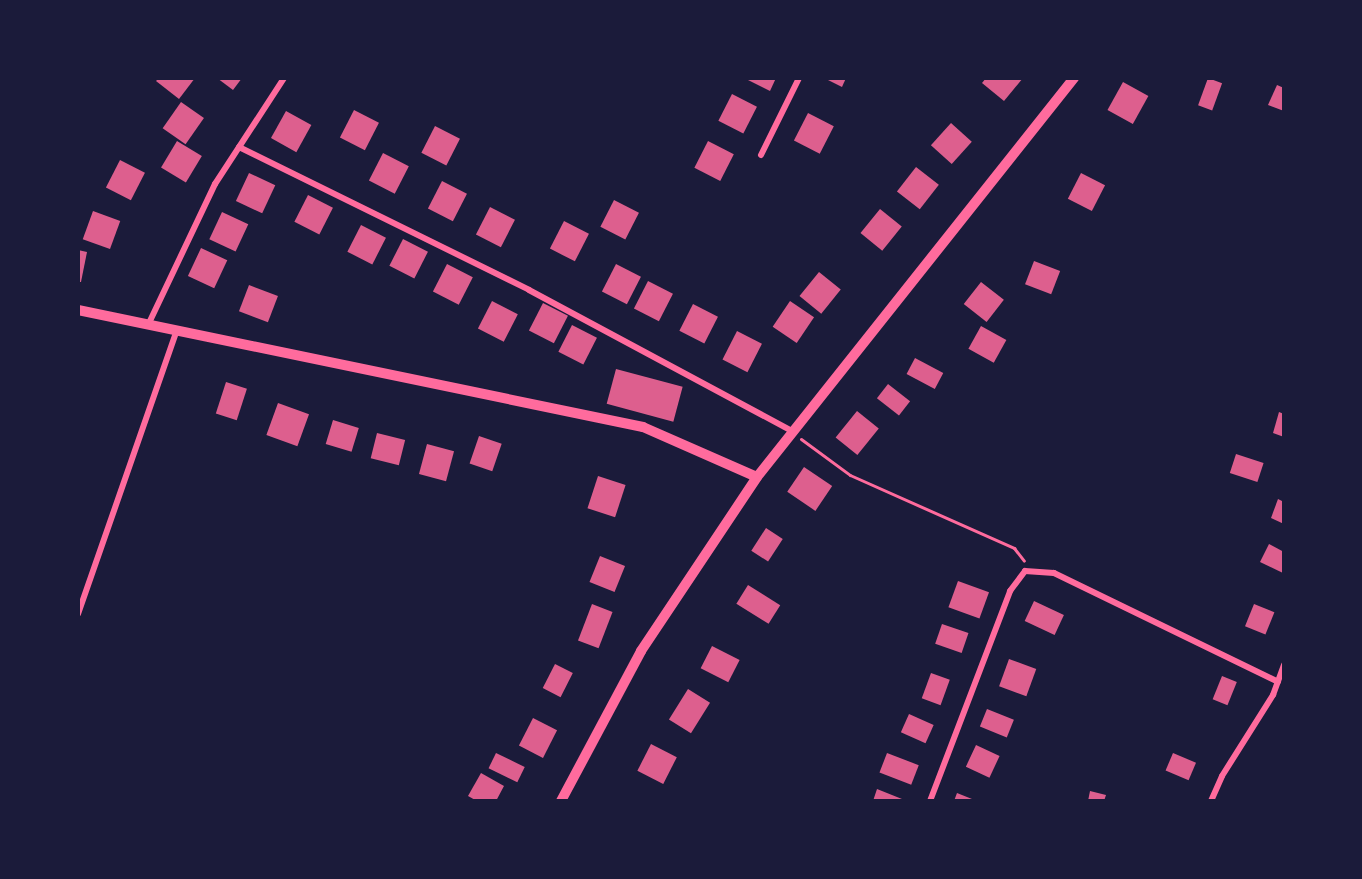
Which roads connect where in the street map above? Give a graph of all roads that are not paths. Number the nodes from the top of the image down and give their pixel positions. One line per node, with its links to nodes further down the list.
1 (284, 78): 4 (street)
2 (799, 78): 5 (street)
3 (1074, 78): 9 (main road)
4 (239, 147): 7 (street); 9 (street)
5 (761, 155)
6 (78, 310): 7 (main road)
7 (149, 323): 8 (main road)
8 (177, 330): 10 (main road); 11 (street)
9 (790, 430): 10 (main road)
10 (758, 477): 14 (main road)
11 (78, 614)
12 (1284, 665): 13 (street)
13 (1278, 682): 15 (street); 16 (street)
14 (561, 801)
15 (930, 801)
16 (1211, 801)

